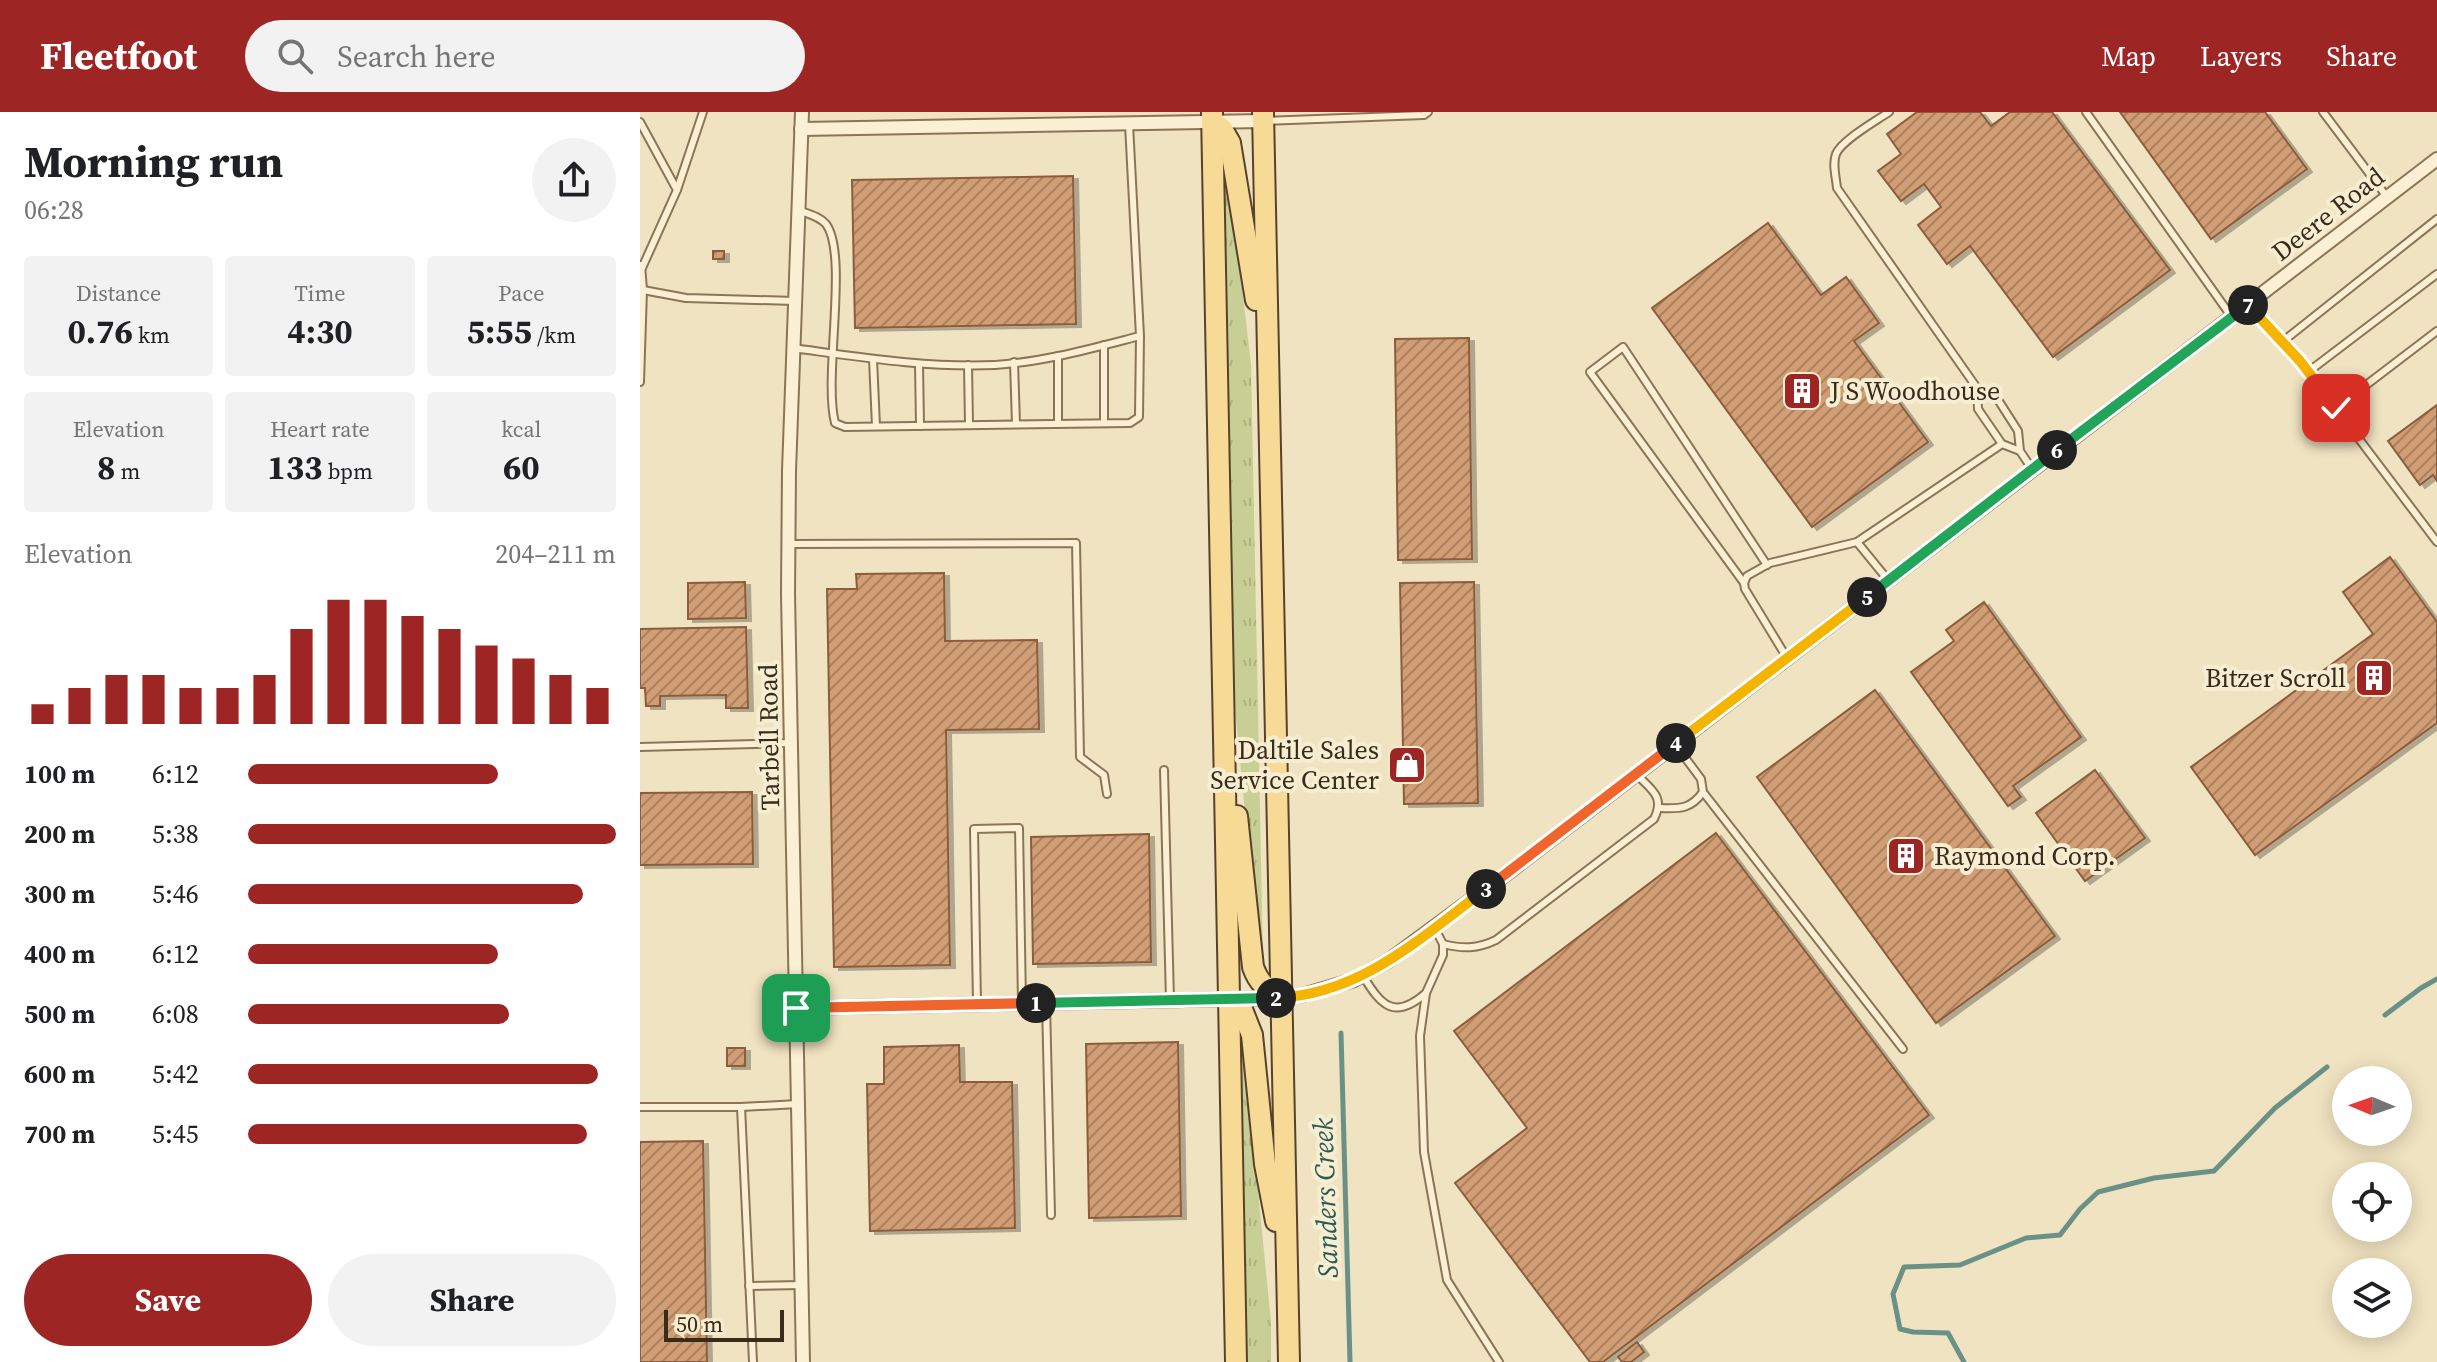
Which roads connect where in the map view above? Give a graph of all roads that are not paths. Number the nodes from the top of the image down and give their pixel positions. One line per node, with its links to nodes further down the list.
1 (703, 112): 13 (lane)
2 (802, 112): 11 (street, Tarbell Road)
3 (1428, 112): 7 (lane)
4 (1889, 112): 37 (lane)
5 (2086, 112): 22 (lane)
6 (2323, 112): 14 (lane)
7 (1257, 115): 8 (street); 34 (main road)
8 (1212, 117): 10 (street); 34 (main road); 55 (main road)
9 (640, 122): 13 (lane)
10 (1129, 124): 11 (street); 24 (lane)
11 (801, 129): 15 (street, Tarbell Road)
12 (2437, 159): 14 (street, Deere Road)
13 (677, 190): 17 (lane)
14 (2387, 197): 21 (street, Deere Road)
15 (798, 210): 20 (street, Tarbell Road); 28 (lane)
16 (2437, 219): 25 (lane)
17 (641, 265): 19 (lane)
18 (2437, 274): 35 (lane)
19 (643, 290): 20 (lane); 36 (lane)
20 (795, 301): 27 (street, Tarbell Road)
21 (2247, 304): 22 (street, Deere Road); 25 (lane)
22 (2231, 316): 47 (street, Deere Road)
23 (2437, 331): 38 (lane)
24 (1140, 336): 26 (lane); 39 (lane)
25 (2282, 342): 35 (lane)
26 (1104, 345): 29 (lane); 39 (lane)
27 (793, 348): 28 (lane); 50 (street, Tarbell Road)
28 (832, 354): 30 (lane); 43 (lane)
29 (1058, 356): 31 (lane); 41 (lane)
30 (873, 359): 32 (lane); 43 (lane)
31 (1014, 362): 33 (lane); 40 (lane)
32 (919, 364): 33 (lane); 44 (lane)
33 (968, 365): 42 (lane)
34 (1268, 370): 68 (main road)
35 (2308, 372): 38 (lane)
36 (640, 382)
37 (1977, 388): 45 (lane); 46 (lane)
38 (2336, 408): 49 (lane)
39 (1104, 423): 41 (lane)
40 (1016, 424): 41 (lane); 42 (lane)
41 (1058, 424)
42 (969, 425): 44 (lane)
43 (876, 426): 44 (lane)
44 (920, 426)
45 (2002, 444): 46 (lane); 48 (lane)
46 (2020, 451): 47 (lane)
47 (2032, 469): 52 (street, Deere Road)
48 (1857, 542): 51 (lane); 52 (lane)
49 (2437, 542)
50 (788, 544): 56 (street, Tarbell Road); 62 (lane)
51 (1767, 565): 53 (lane); 53 (lane)
52 (1888, 580): 54 (street, Deere Road)
53 (1744, 583): 54 (lane)
54 (1787, 658): 57 (street, Deere Road)
55 (1225, 733): 68 (main road); 69 (main road)
56 (791, 743): 58 (lane); 74 (street, Tarbell Road)
57 (1675, 744): 60 (street, Deere Road); 61 (lane)
58 (640, 747)
59 (1164, 770): 70 (lane)
60 (1636, 774): 63 (lane); 64 (street, Deere Road)
61 (1703, 792): 63 (lane); 75 (lane)
62 (1107, 794)
63 (1660, 808): 65 (lane)
64 (1434, 927): 65 (lane); 66 (street, Deere Road)
65 (1443, 944): 67 (lane)
66 (1363, 976): 67 (lane); 68 (street, Deere Road)
67 (1426, 993): 87 (lane)
68 (1281, 998): 69 (street, Deere Road); 80 (main road)
69 (1230, 999): 70 (street, Deere Road); 80 (main road); 85 (main road)
70 (1170, 1000): 72 (street, Deere Road)
71 (1022, 1003): 72 (street, Deere Road); 73 (street, Deere Road); 73 (lane)
72 (1046, 1003): 79 (lane)
73 (977, 1004): 74 (street, Deere Road)
74 (796, 1008): 76 (street, Tarbell Road)
75 (1903, 1049)
76 (798, 1104): 78 (lane); 81 (street, Tarbell Road)
77 (640, 1107): 78 (lane)
78 (741, 1107): 82 (lane)
79 (1051, 1215)
80 (1287, 1276): 86 (main road)
81 (802, 1285): 82 (lane); 84 (street, Tarbell Road)
82 (749, 1286): 83 (lane)
83 (753, 1362)
84 (803, 1362)
85 (1236, 1362)
86 (1289, 1362)
87 (1499, 1362)

